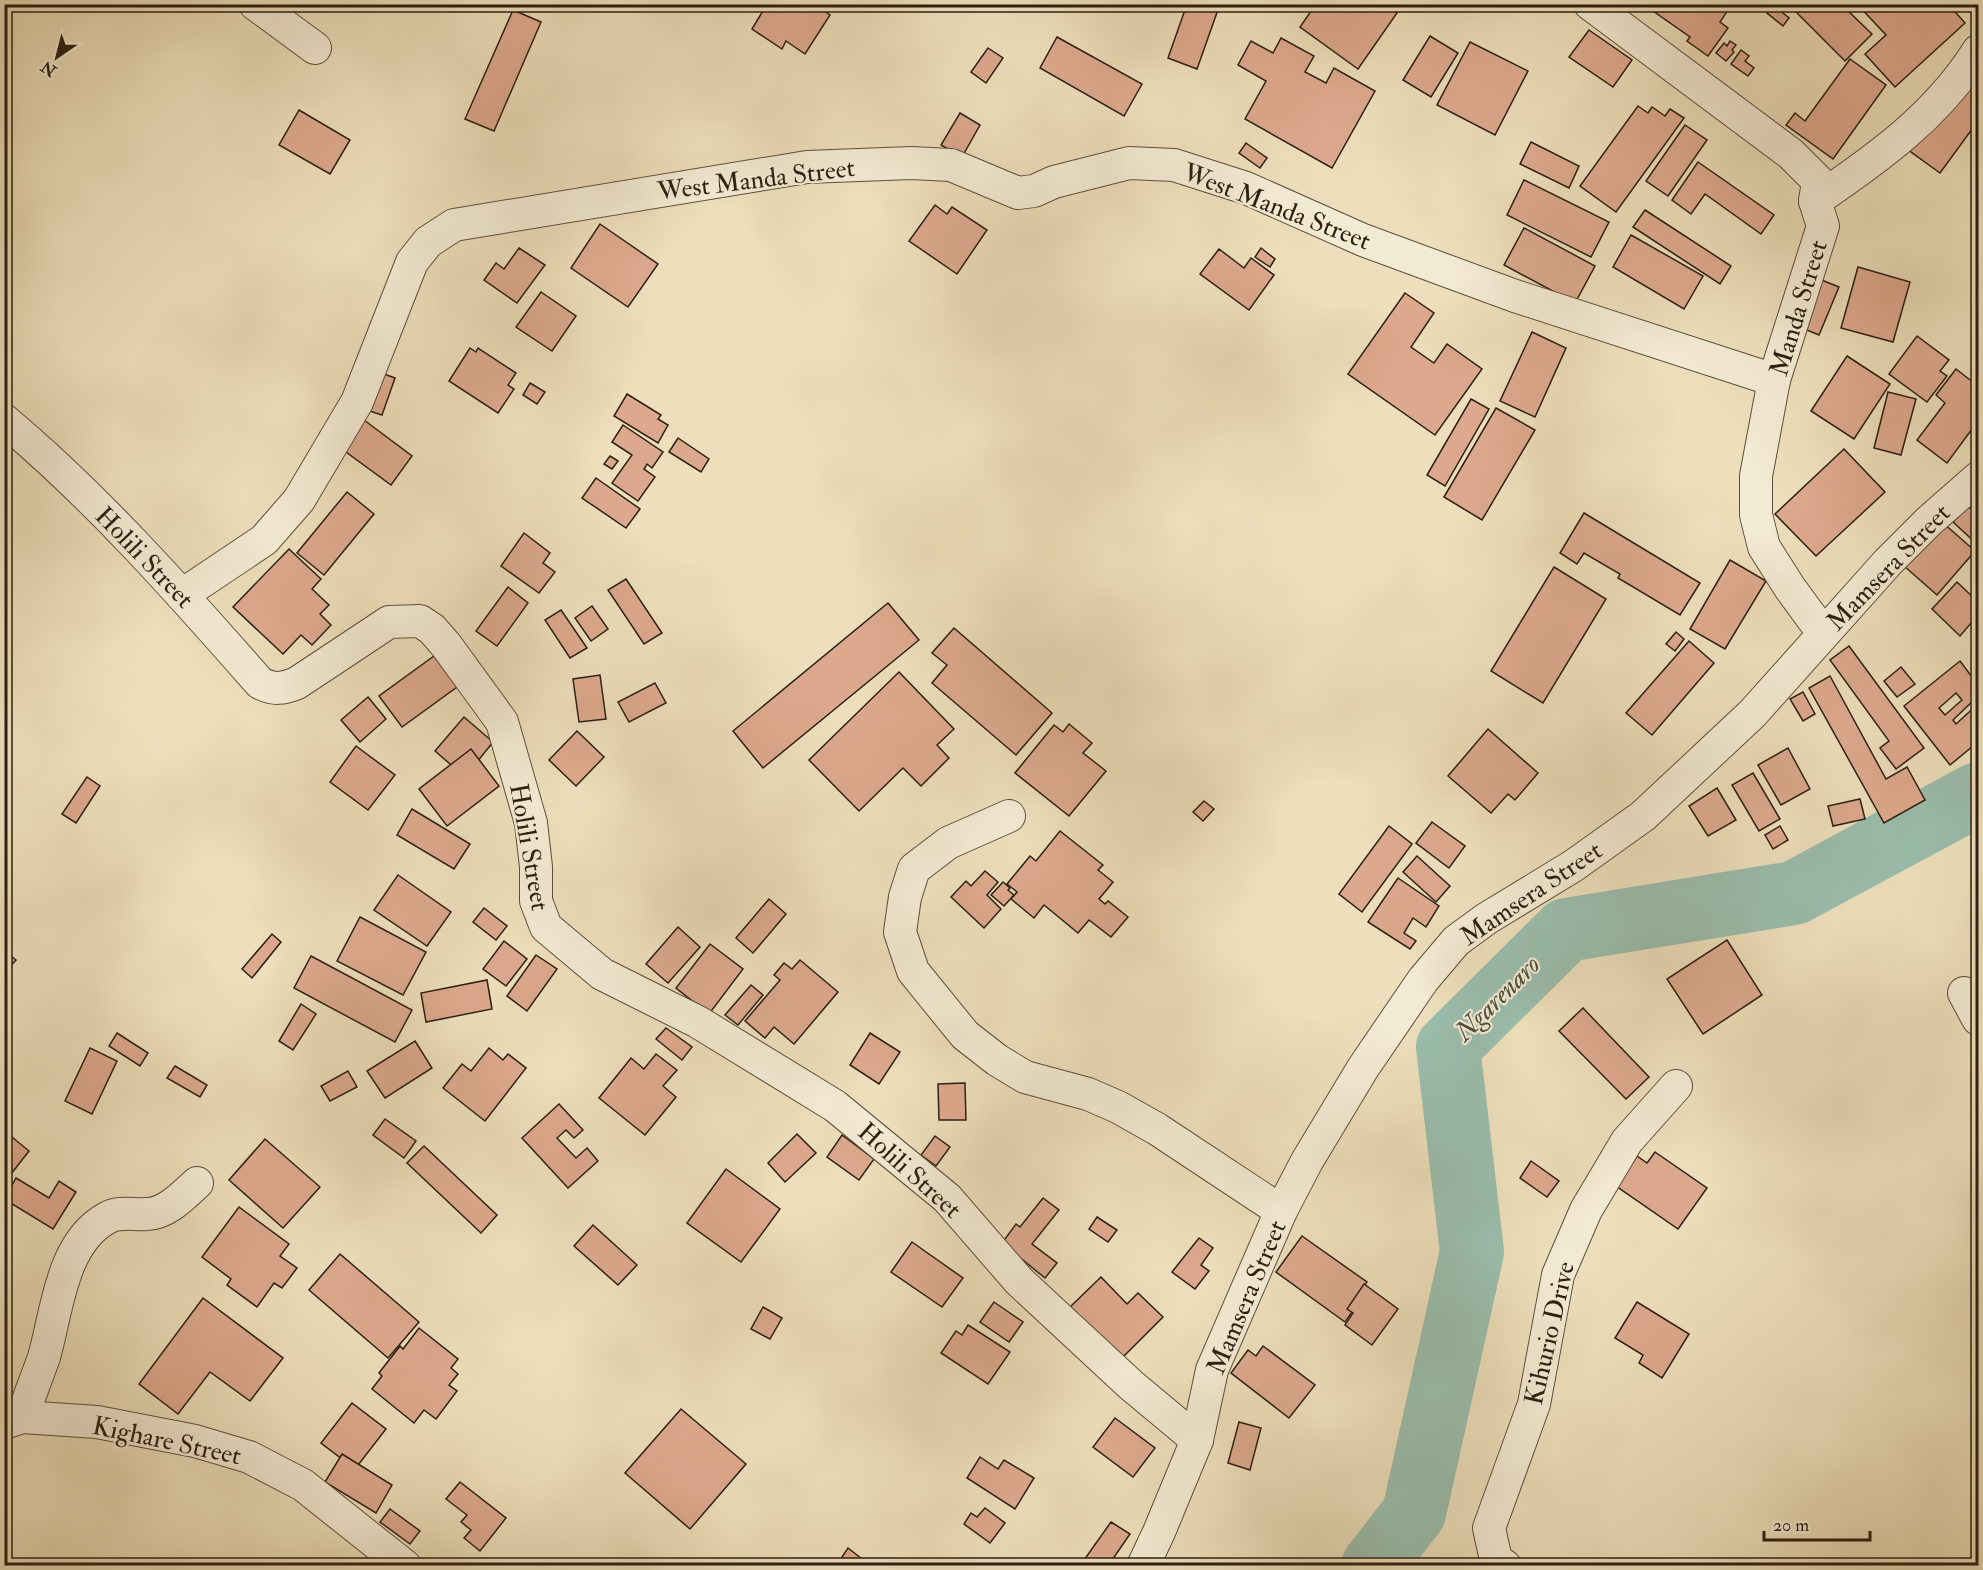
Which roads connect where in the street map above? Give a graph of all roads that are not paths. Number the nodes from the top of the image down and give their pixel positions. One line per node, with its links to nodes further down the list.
1 (255, 4): 3 (street)
2 (1590, 4): 5 (street, Manda Street)
3 (315, 48)
4 (1978, 51): 5 (street)
5 (1815, 201): 6 (street, Manda Street)
6 (1774, 380): 9 (street, West Manda Street); 10 (street, Manda Street)
7 (4, 420): 9 (street, Holili Street)
8 (1978, 478): 10 (street, Mamsera Street)
9 (182, 595): 16 (street, Holili Street)
10 (1823, 633): 14 (street, Mamsera Street)
11 (1009, 816): 14 (street)
12 (1676, 1086): 19 (street, Kihurio Drive)
13 (197, 1183): 15 (street)
14 (1281, 1211): 16 (street, Mamsera Street)
15 (13, 1420): 17 (street, Kighare Street)
16 (1197, 1440): 18 (street, Mamsera Street)
17 (405, 1566)
18 (1143, 1566)
19 (1505, 1566)

